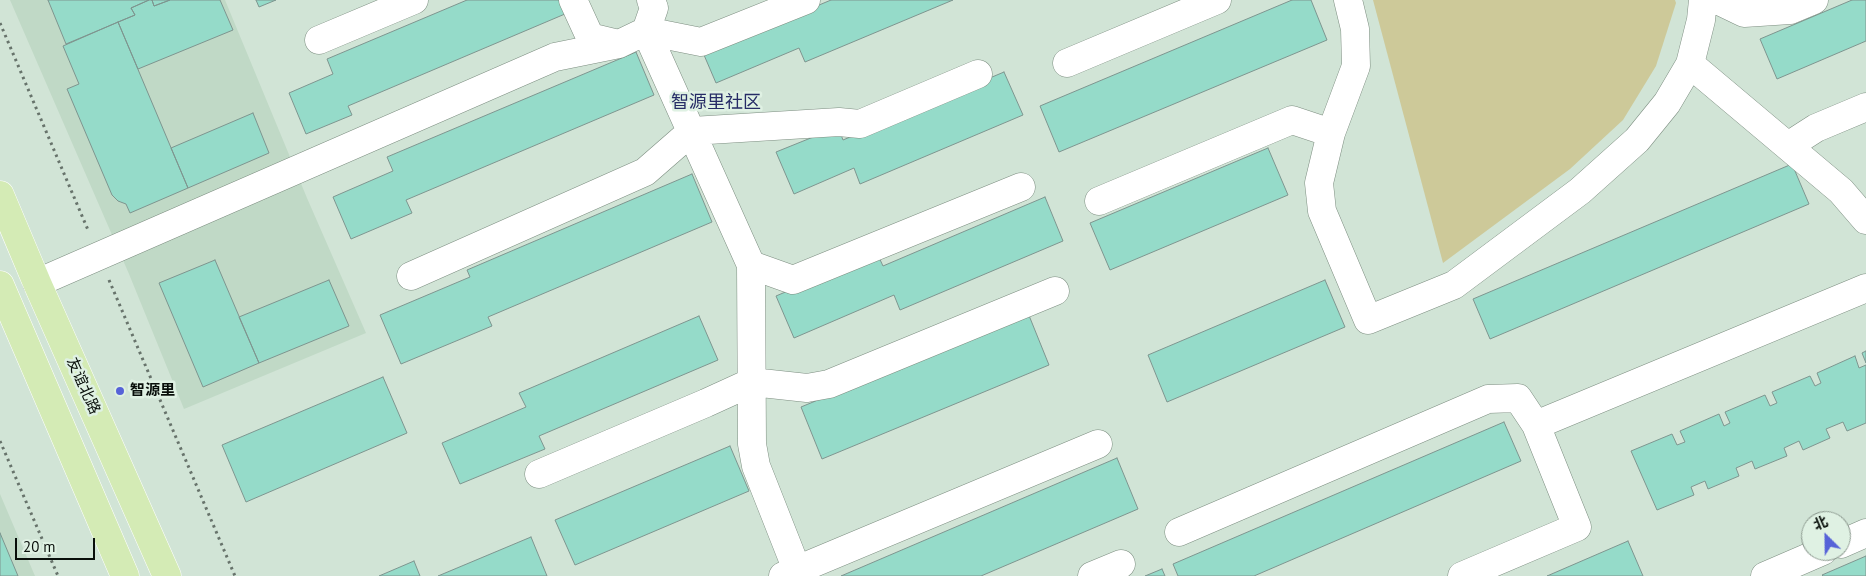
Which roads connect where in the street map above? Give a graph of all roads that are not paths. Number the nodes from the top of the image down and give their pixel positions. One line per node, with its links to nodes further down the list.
1 (414, 0): 11 (street)
2 (573, 0): 12 (street)
3 (651, 0): 10 (street)
4 (806, 0): 10 (street)
5 (1218, 0): 13 (street)
6 (1348, 0): 18 (street)
7 (1703, 0): 14 (street)
8 (1716, 0): 9 (street)
9 (1814, 0)
10 (646, 31): 12 (street); 17 (street)
11 (319, 40)
12 (618, 44): 26 (street)
13 (1067, 63)
14 (1690, 64): 18 (street); 19 (street)
15 (978, 74): 17 (street)
16 (1866, 107): 19 (street)
17 (692, 131): 24 (street); 25 (street)
18 (1331, 132): 22 (street)
19 (1788, 146): 23 (street)
20 (1021, 187): 24 (street)
21 (0, 194): 26 (main road, 友谊北路)
22 (1099, 201)
23 (1866, 220)
24 (751, 265): 30 (street)
25 (411, 276)
26 (37, 283): 41 (main road, 友谊北路)
27 (0, 285): 40 (main road)
28 (1866, 288): 31 (street)
29 (1055, 290): 30 (street)
30 (752, 382): 33 (street); 39 (street)
31 (1536, 425): 34 (street); 43 (street)
32 (1098, 444): 39 (street)
33 (539, 474)
34 (1180, 532)
35 (1866, 533): 36 (street)
36 (1851, 540)
37 (1801, 560): 44 (street)
38 (1121, 564): 42 (street)
39 (790, 573)
40 (125, 576)
41 (167, 576)
42 (1092, 576)
43 (1462, 576)
44 (1765, 576)

